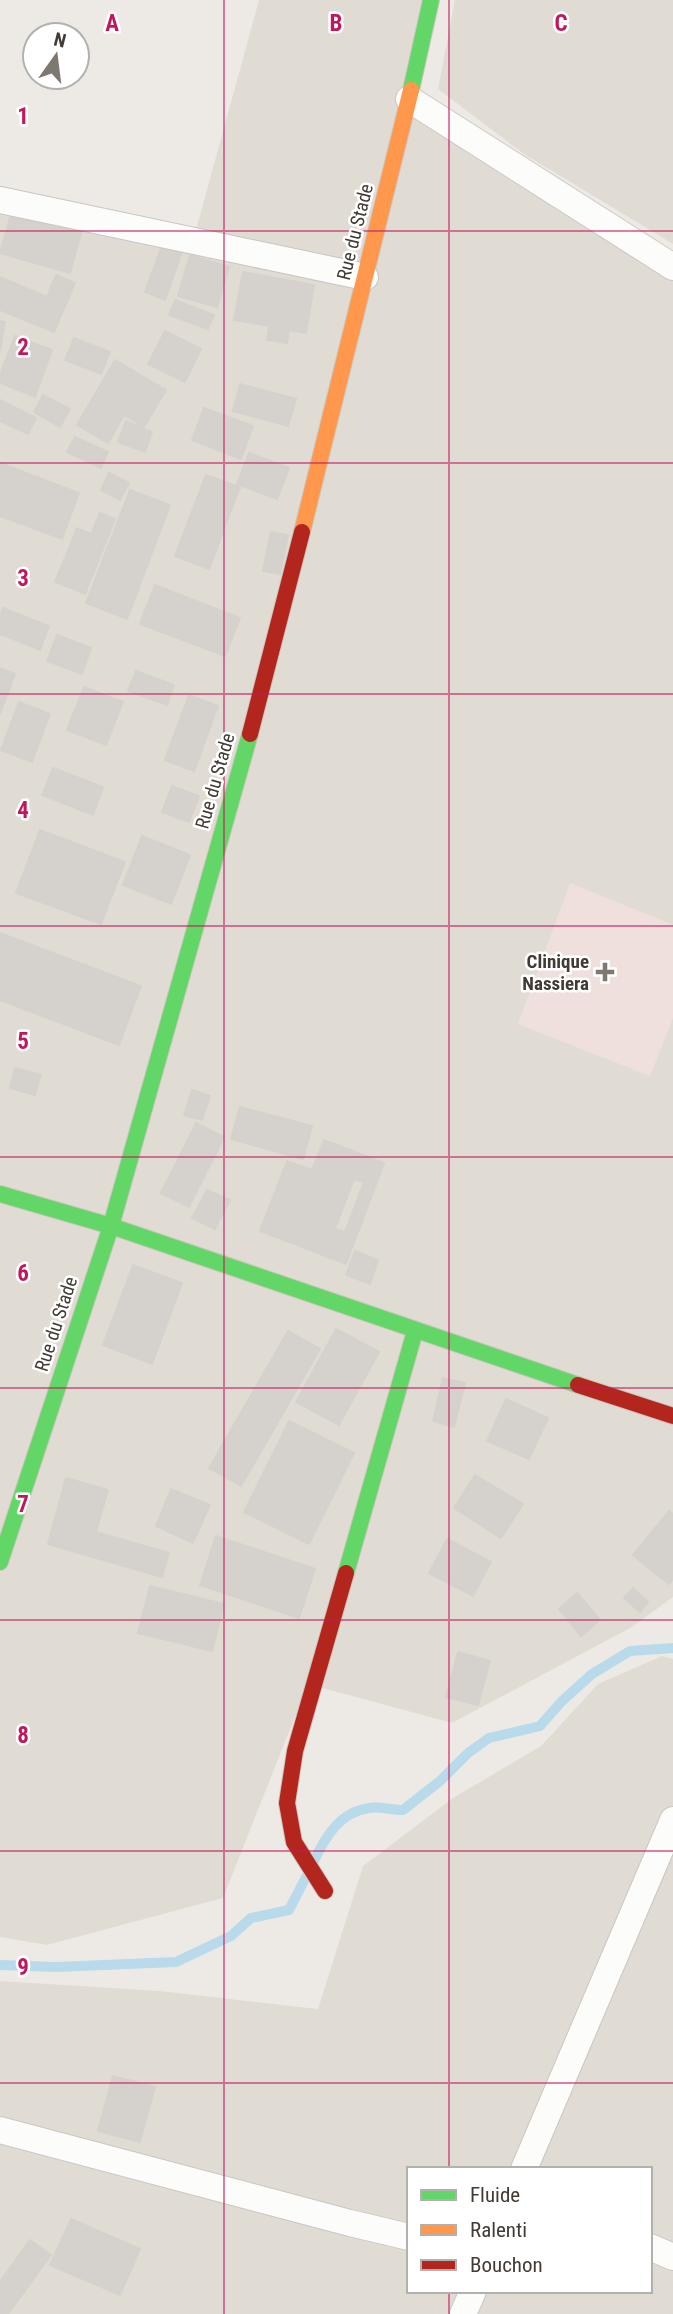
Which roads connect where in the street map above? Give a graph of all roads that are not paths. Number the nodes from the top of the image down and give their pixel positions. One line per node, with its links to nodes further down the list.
1 (431, 0): 2 (street, Rue du Stade)
2 (409, 99): 4 (street); 5 (street, Rue du Stade)
3 (0, 200): 5 (street)
4 (673, 267)
5 (365, 277): 7 (street, Rue du Stade)
6 (0, 1194): 7 (street)
7 (111, 1226): 8 (street); 10 (street, Rue du Stade)
8 (415, 1331): 9 (street); 13 (street)
9 (673, 1416)
10 (10, 1494): 11 (street, Rue du Stade)
11 (0, 1562)
12 (673, 1820): 15 (street)
13 (325, 1891)
14 (0, 2130): 16 (street)
15 (525, 2167)
16 (407, 2237)
17 (652, 2248): 18 (street)
18 (673, 2257)
19 (471, 2293): 20 (street)
20 (463, 2314)

